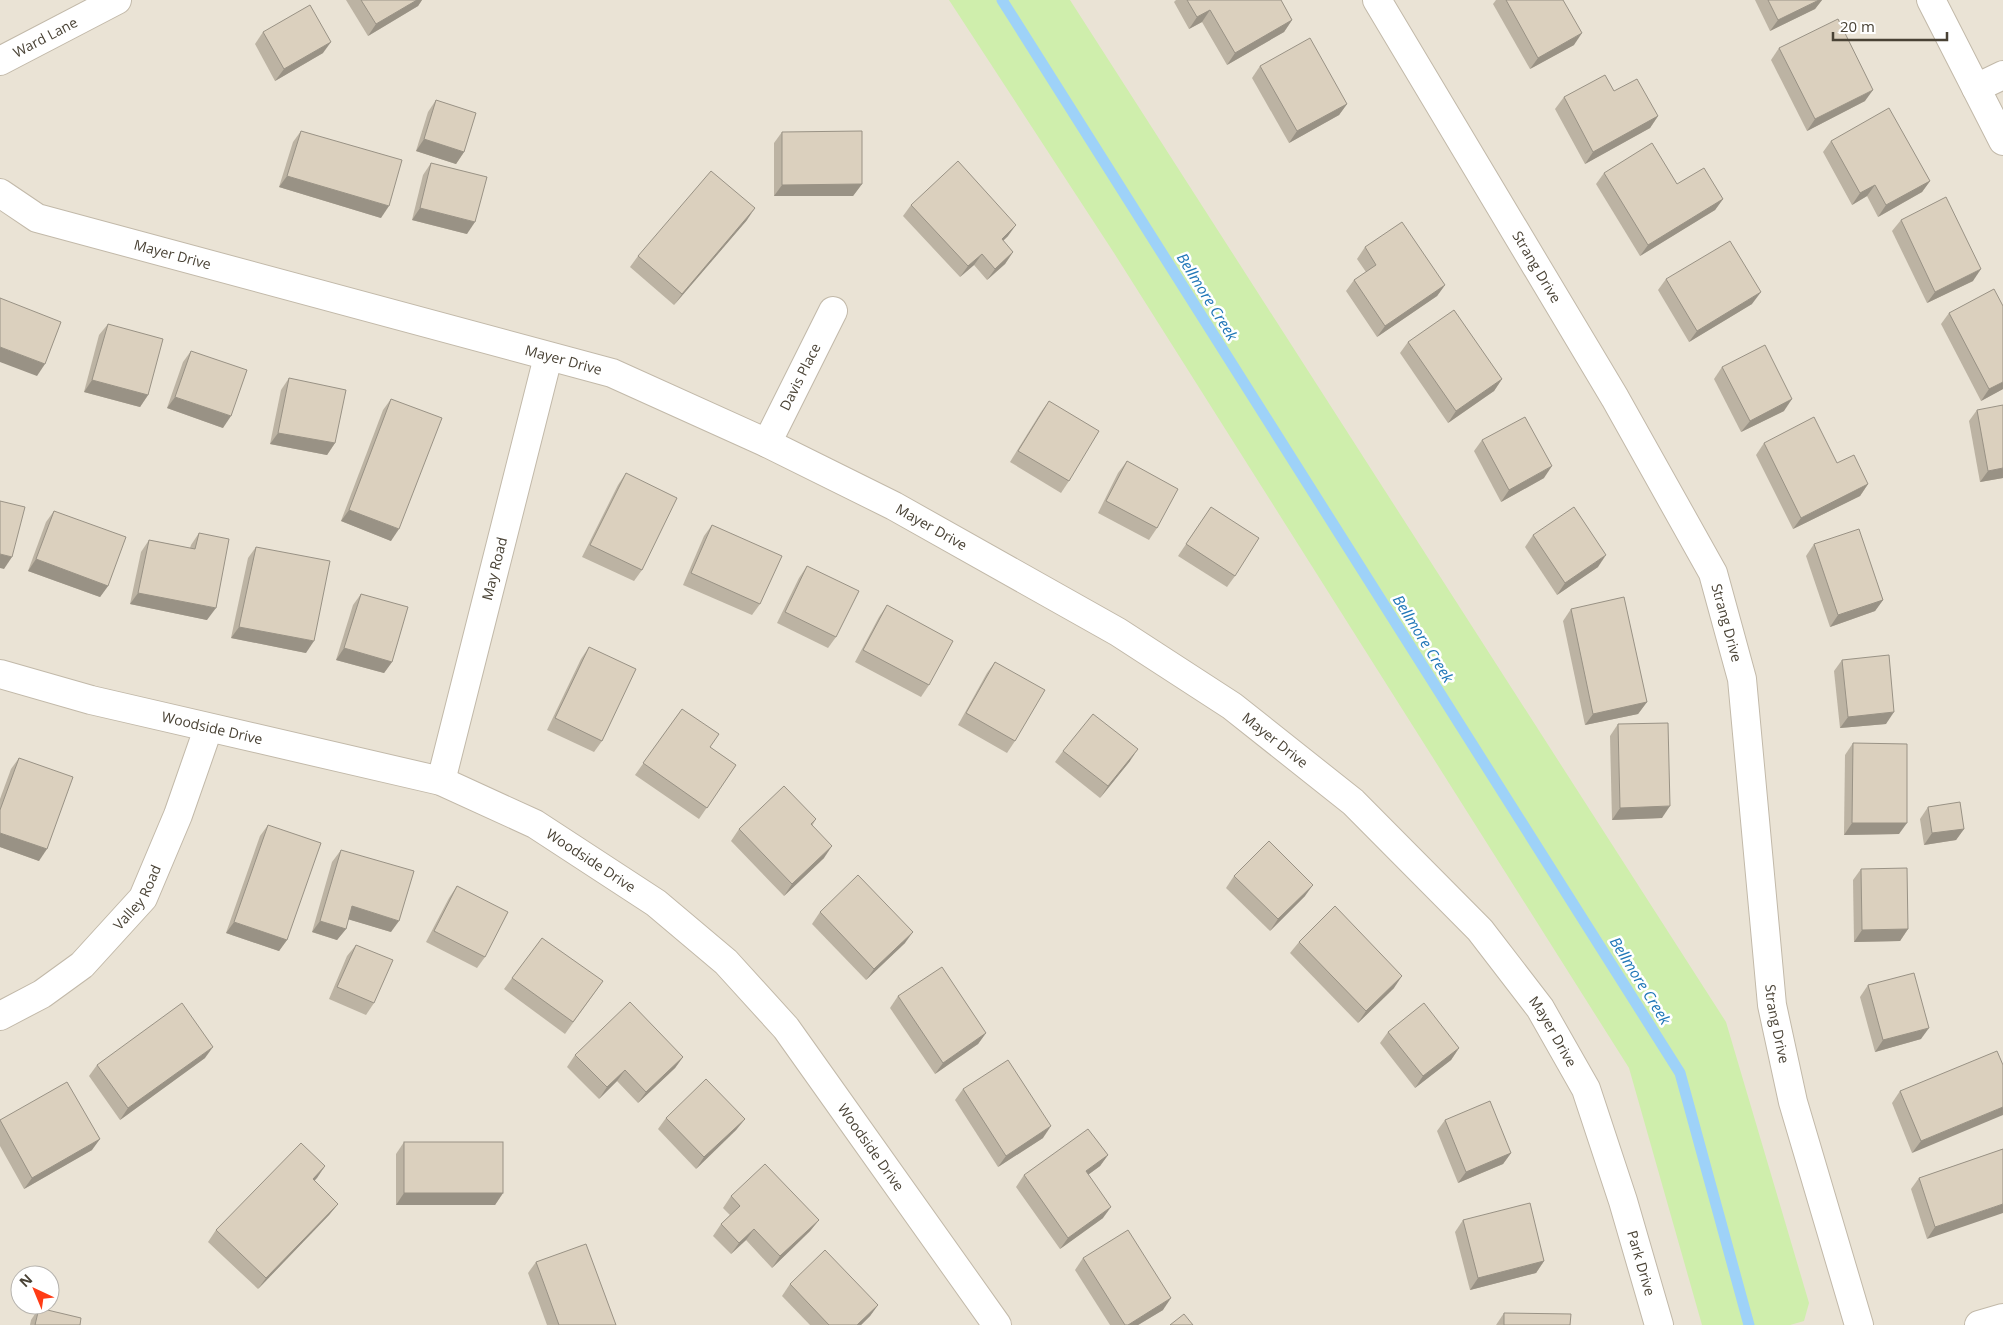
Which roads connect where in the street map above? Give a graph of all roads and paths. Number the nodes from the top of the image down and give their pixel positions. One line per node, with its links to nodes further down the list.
1 (117, 0): 4 (street, Ward Lane)
2 (1377, 0): 20 (street, Strang Drive)
3 (1931, 0): 6 (street)
4 (0, 61)
5 (2003, 74): 6 (street)
6 (1976, 88): 7 (street)
7 (2003, 141)
8 (0, 193): 10 (street, Mayer Drive)
9 (834, 311): 11 (street, Davis Place)
10 (548, 356): 11 (street, Mayer Drive); 14 (street, May Road)
11 (767, 443): 16 (street, Mayer Drive)
12 (0, 674): 13 (street, Woodside Drive)
13 (208, 729): 14 (street, Woodside Drive); 15 (street, Valley Road)
14 (441, 781): 18 (street, Woodside Drive)
15 (0, 1016)
16 (1623, 1201): 19 (street, Park Drive)
17 (2003, 1318): 21 (street)
18 (997, 1325)
19 (1659, 1325)
20 (1859, 1325)
21 (1979, 1325)

